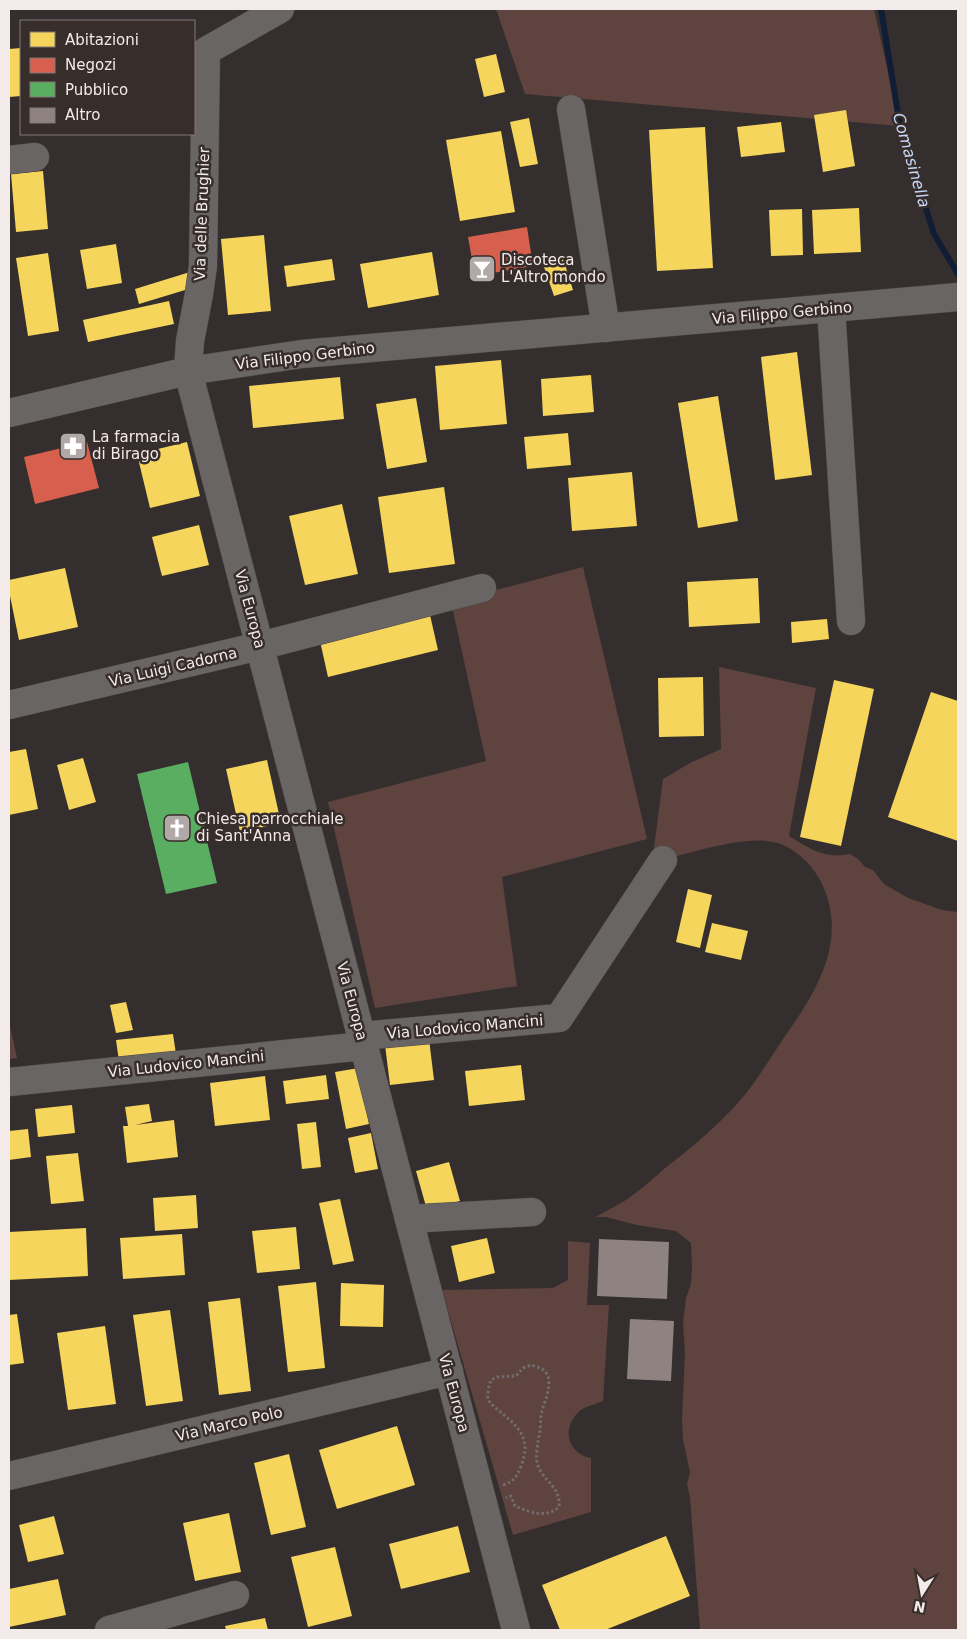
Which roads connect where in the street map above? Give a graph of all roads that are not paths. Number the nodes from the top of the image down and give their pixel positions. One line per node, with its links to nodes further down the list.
1 (280, 9): 8 (street, Via delle Brughier)
2 (571, 110): 7 (street)
3 (35, 157): 4 (street)
4 (9, 160)
5 (958, 297): 6 (street, Via Filippo Gerbino)
6 (831, 308): 7 (street, Via Filippo Gerbino); 11 (street)
7 (606, 328): 8 (street, Via Filippo Gerbino)
8 (188, 371): 9 (street, Via Filippo Gerbino); 12 (street, Via Europa)
9 (9, 413)
10 (482, 588): 12 (street, Via Luigi Cadorna)
11 (851, 621)
12 (260, 646): 13 (street, Via Luigi Cadorna); 15 (street, Via Europa)
13 (9, 706)
14 (663, 860): 15 (street, Via Lodovico Mancini)
15 (363, 1041): 16 (street, Via Ludovico Mancini); 18 (street, Via Europa)
16 (9, 1082)
17 (532, 1212): 18 (street)
18 (409, 1219): 19 (street, Via Europa)
19 (449, 1372): 20 (street, Via Marco Polo); 23 (street, Via Europa)
20 (9, 1476)
21 (235, 1595): 22 (street)
22 (109, 1630)
23 (516, 1630)

